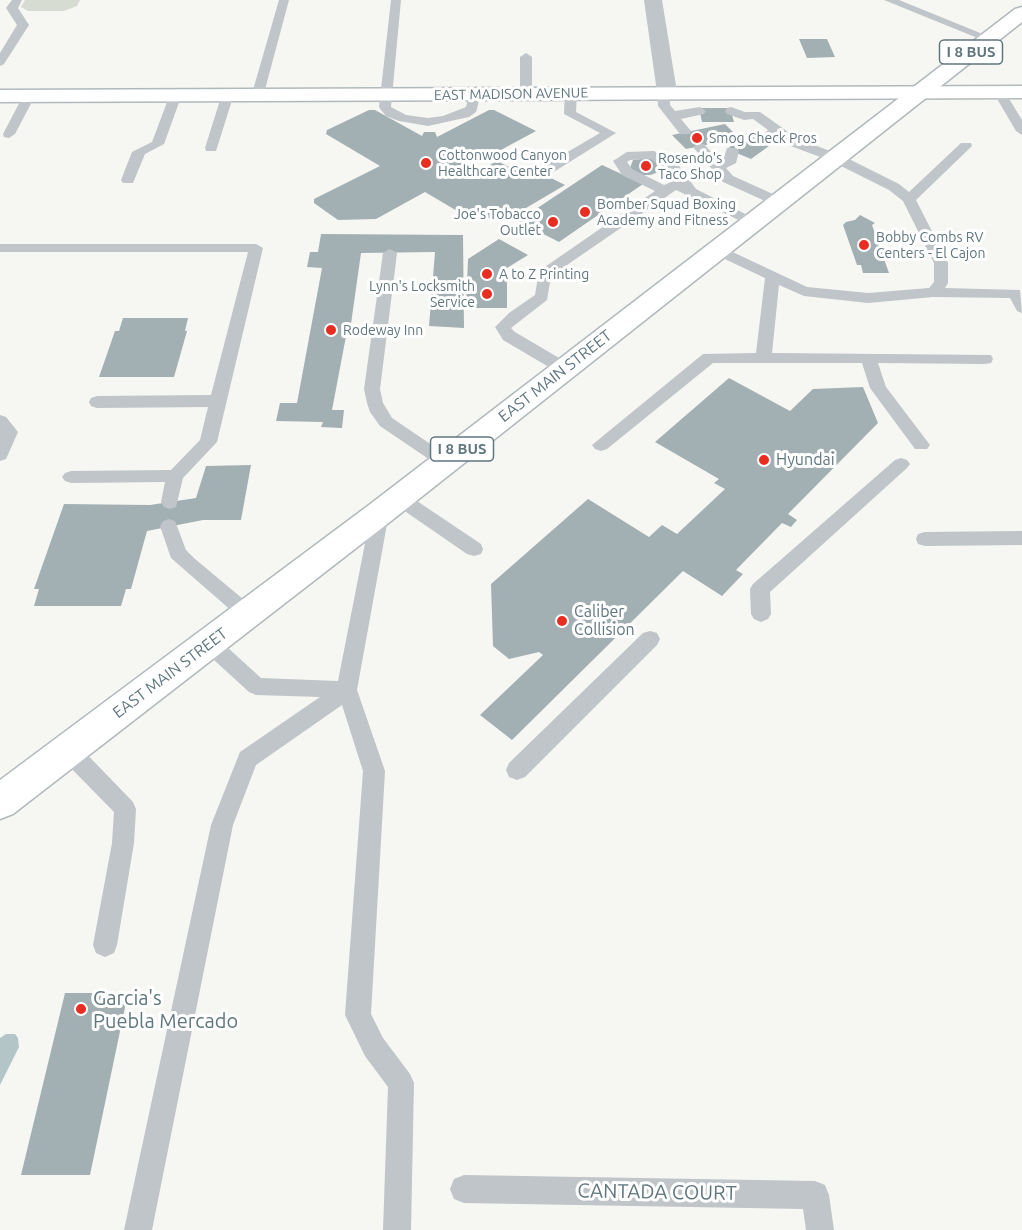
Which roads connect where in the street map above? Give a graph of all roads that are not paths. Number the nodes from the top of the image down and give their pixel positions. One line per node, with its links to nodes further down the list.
1 (17, 0): 9 (lane)
2 (284, 0): 22 (lane)
3 (396, 0): 17 (lane)
4 (654, 0): 10 (street)
5 (890, 0): 7 (lane)
6 (1022, 13): 7 (main road, EAST MAIN STREET / I 8 BUS)
7 (988, 39): 12 (main road, EAST MAIN STREET / I 8 BUS)
8 (526, 57): 16 (lane)
9 (0, 62)
10 (665, 92): 11 (main road, EAST MADISON AVENUE); 15 (main road, EAST MADISON AVENUE); 23 (lane)
11 (755, 92): 12 (main road, EAST MADISON AVENUE); 29 (lane)
12 (920, 92): 13 (main road, EAST MADISON AVENUE); 34 (main road, EAST MAIN STREET / I 8 BUS)
13 (999, 92): 14 (main road, EAST MADISON AVENUE); 26 (lane)
14 (1022, 92)
15 (571, 93): 16 (main road, EAST MADISON AVENUE); 36 (lane)
16 (526, 94): 17 (main road, EAST MADISON AVENUE)
17 (385, 95): 22 (main road, EAST MADISON AVENUE)
18 (0, 96): 19 (main road, EAST MADISON AVENUE)
19 (29, 96): 20 (main road, EAST MADISON AVENUE); 27 (lane)
20 (175, 97): 21 (main road, EAST MADISON AVENUE); 37 (lane)
21 (227, 97): 22 (main road, EAST MADISON AVENUE); 32 (lane)
22 (257, 97)
23 (671, 115): 24 (lane); 25 (lane)
24 (696, 115)
25 (685, 131)
26 (1022, 131)
27 (9, 134)
28 (750, 138): 29 (lane)
29 (770, 138): 34 (lane)
30 (966, 146): 40 (lane)
31 (699, 147): 35 (lane)
32 (211, 148)
33 (748, 157): 35 (lane)
34 (836, 158): 40 (lane); 41 (main road, EAST MAIN STREET / I 8 BUS)
35 (726, 160): 41 (lane)
36 (547, 170)
37 (128, 180)
38 (665, 190): 39 (lane); 39 (lane); 52 (lane)
39 (692, 192): 42 (lane)
40 (909, 199): 47 (lane)
41 (779, 202): 42 (main road, EAST MAIN STREET / I 8 BUS)
42 (754, 222): 44 (main road, EAST MAIN STREET / I 8 BUS)
43 (0, 248): 53 (lane)
44 (717, 250): 46 (lane); 52 (main road, EAST MAIN STREET / I 8 BUS)
45 (390, 253): 59 (lane)
46 (773, 276): 47 (lane); 49 (lane)
47 (933, 292): 48 (lane)
48 (1022, 308)
49 (763, 358): 50 (lane); 56 (lane)
50 (868, 358): 51 (lane); 57 (lane)
51 (985, 359)
52 (565, 369): 59 (main road, EAST MAIN STREET / I 8 BUS)
53 (218, 401): 54 (lane); 61 (lane)
54 (97, 402)
55 (0, 421): 58 (lane)
56 (601, 445)
57 (921, 445)
58 (0, 455)
59 (445, 462): 64 (main road, EAST MAIN STREET / I 8 BUS)
60 (901, 464): 70 (lane)
61 (175, 476): 62 (lane); 63 (lane)
62 (71, 477)
63 (170, 502)
64 (390, 505): 68 (lane); 69 (main road, EAST MAIN STREET / I 8 BUS); 73 (lane)
65 (169, 526): 69 (lane)
66 (1022, 538): 67 (lane)
67 (925, 539)
68 (474, 549)
69 (248, 614): 72 (main road, EAST MAIN STREET / I 8 BUS)
70 (761, 614)
71 (650, 639): 75 (lane)
72 (209, 643): 73 (lane); 74 (main road, EAST MAIN STREET / I 8 BUS)
73 (347, 690): 79 (lane); 80 (lane)
74 (69, 750): 76 (main road, EAST MAIN STREET / I 8 BUS); 77 (lane)
75 (517, 770)
76 (0, 802)
77 (105, 945)
78 (464, 1189): 81 (lane, CANTADA COURT)
79 (138, 1230)
80 (397, 1230)
81 (820, 1230)

